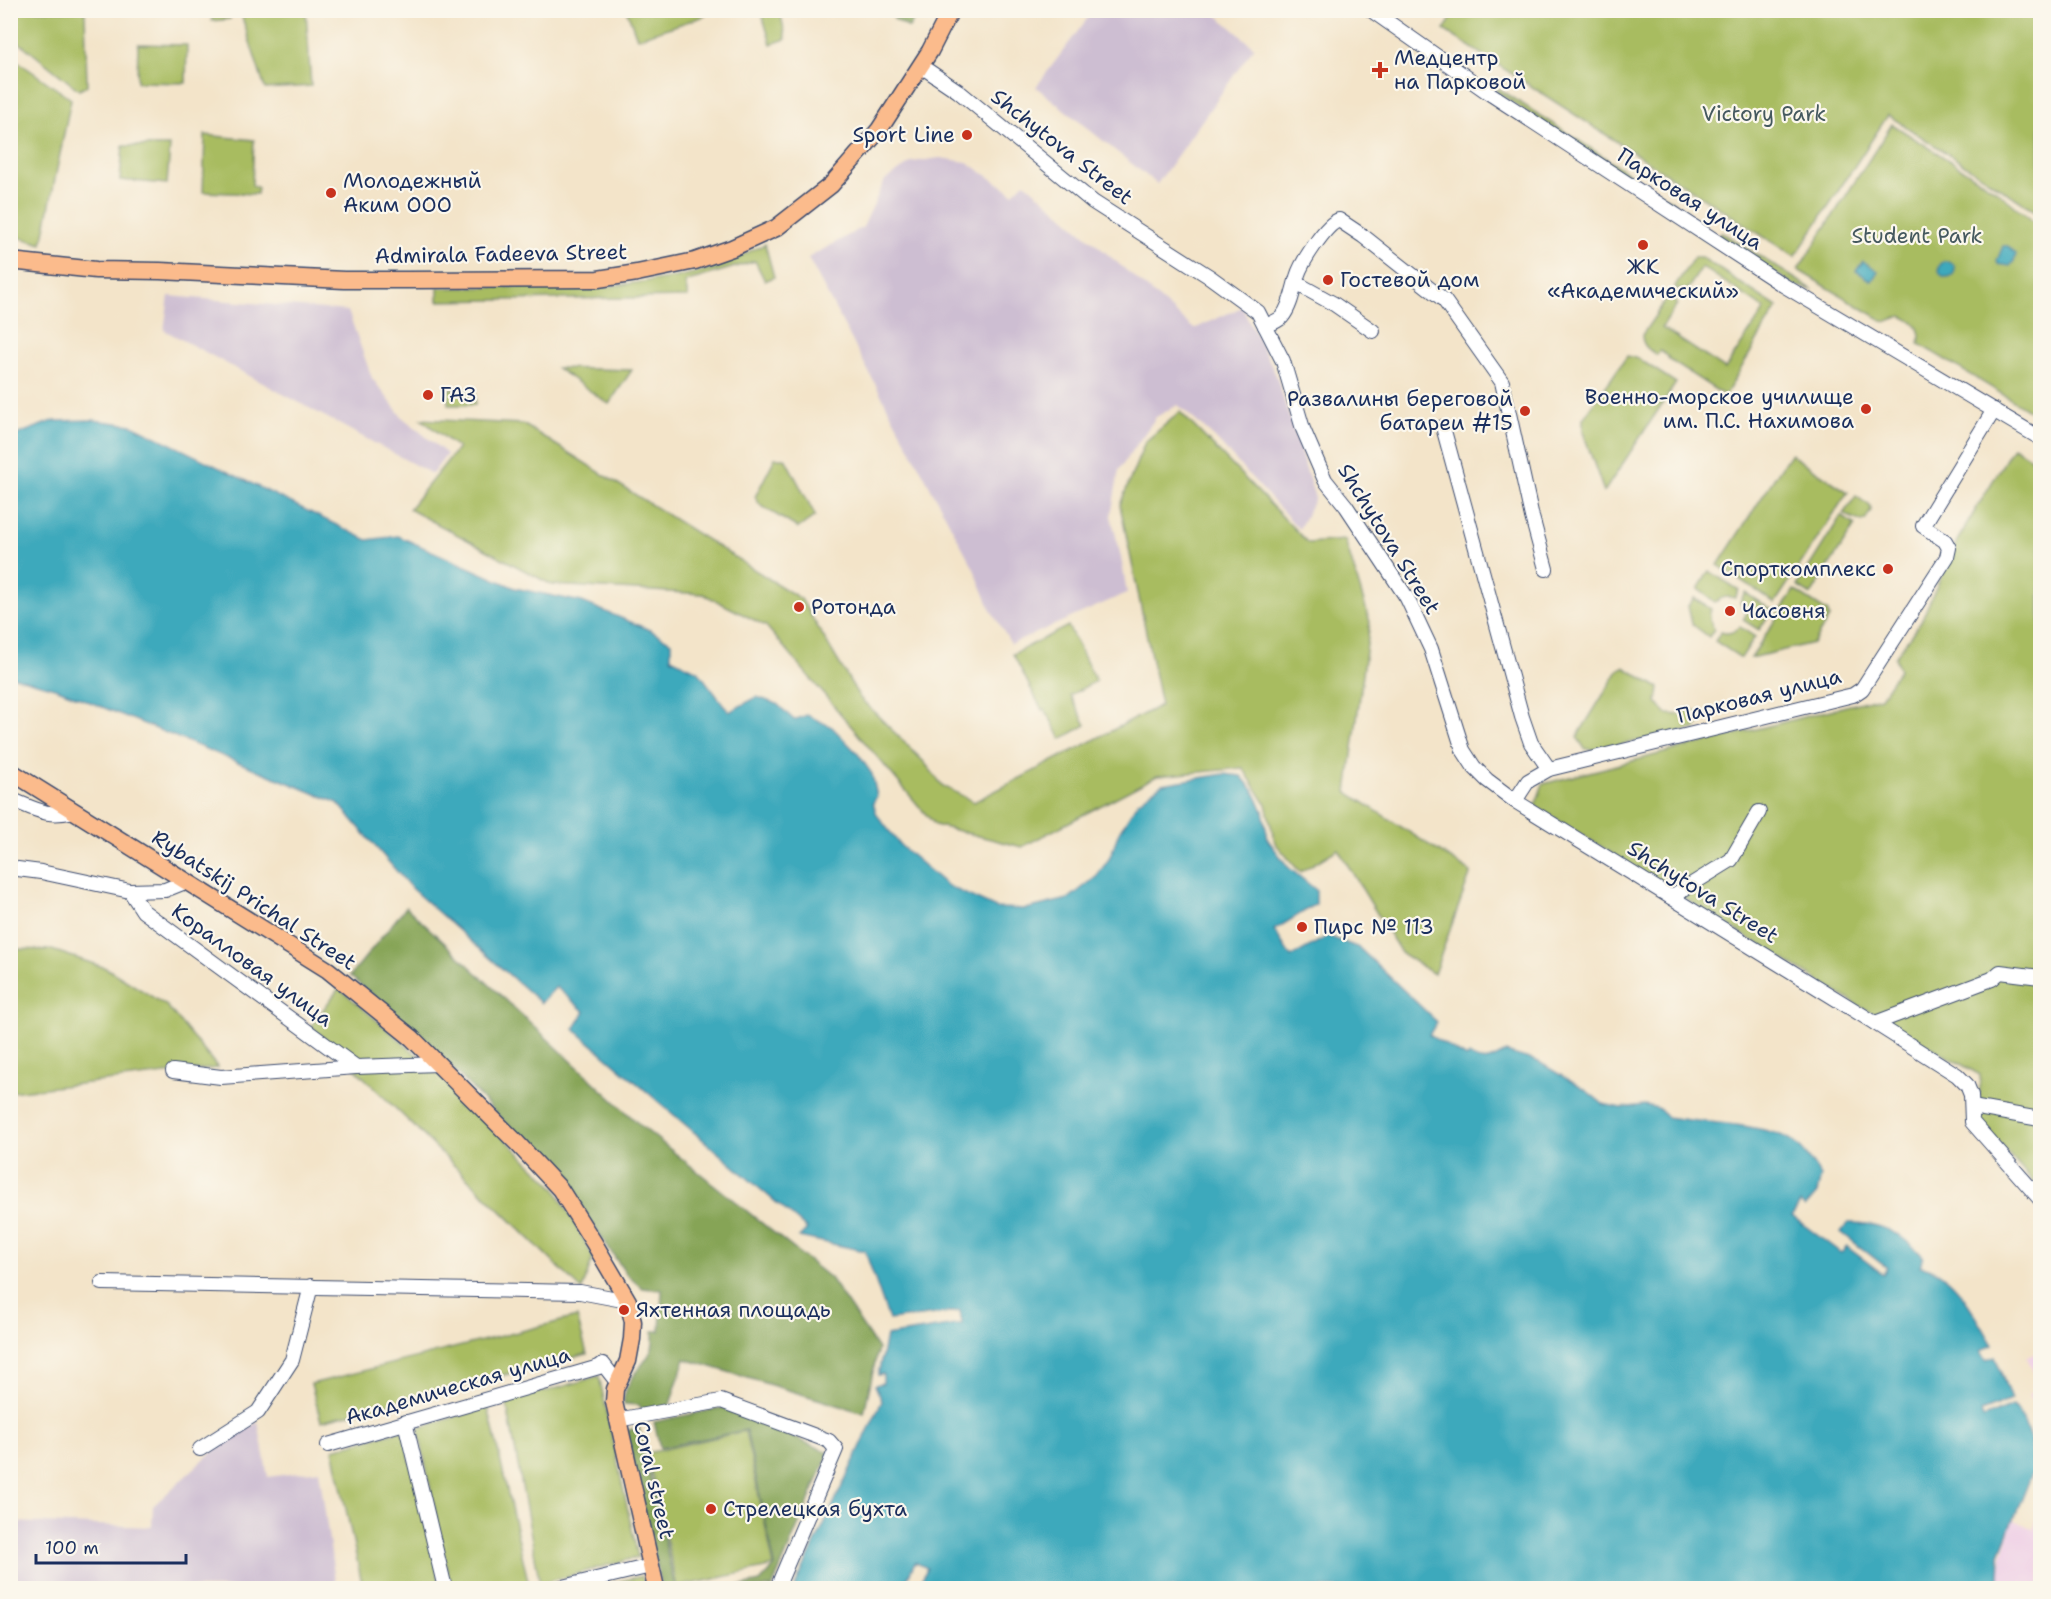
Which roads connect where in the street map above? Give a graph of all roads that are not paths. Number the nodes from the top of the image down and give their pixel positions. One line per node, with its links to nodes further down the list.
1 (951, 10): 3 (main road, Admirala Fadeeva Street)
2 (1371, 10): 8 (street, Парковая улица)
3 (921, 66): 4 (main road, Admirala Fadeeva Street); 6 (street, Shchytova Street)
4 (10, 261)
5 (1296, 283): 6 (street); 7 (street); 11 (street)
6 (1265, 326): 15 (street, Shchytova Street)
7 (1372, 331)
8 (1994, 410): 10 (street, Парковая улица); 12 (street, Парковая улица)
9 (1443, 427): 12 (street)
10 (2040, 438)
11 (1546, 569)
12 (1549, 769): 15 (street, Парковая улица)
13 (10, 771): 16 (main road, Rybatskij Prichal Street)
14 (10, 799): 16 (street)
15 (1515, 801): 21 (street, Shchytova Street)
16 (74, 811): 19 (main road, Rybatskij Prichal Street)
17 (1759, 812): 21 (street)
18 (10, 868): 20 (street, Коралловая улица)
19 (185, 882): 20 (street, Коралловая улица); 24 (main road, Rybatskij Prichal Street)
20 (130, 891): 25 (street, Коралловая улица)
21 (1671, 897): 23 (street, Shchytova Street)
22 (2040, 977): 23 (street)
23 (1875, 1023): 27 (street, Shchytova Street)
24 (438, 1064): 25 (street); 32 (main road, Rybatskij Prichal Street)
25 (356, 1067): 26 (street)
26 (173, 1071)
27 (1972, 1107): 28 (street); 29 (street, Shchytova Street)
28 (2040, 1119)
29 (2040, 1199)
30 (102, 1283): 31 (street)
31 (311, 1286): 32 (street); 37 (street)
32 (630, 1307): 33 (main road)
33 (617, 1382): 34 (main road, Coral street); 35 (street, Академическая улица)
34 (617, 1420): 38 (main road, Coral street); 42 (street)
35 (405, 1422): 36 (street, Академическая улица); 39 (street)
36 (328, 1445)
37 (200, 1449)
38 (651, 1566): 40 (street); 41 (main road, Coral street)
39 (445, 1588)
40 (558, 1588)
41 (656, 1588)
42 (777, 1588)

